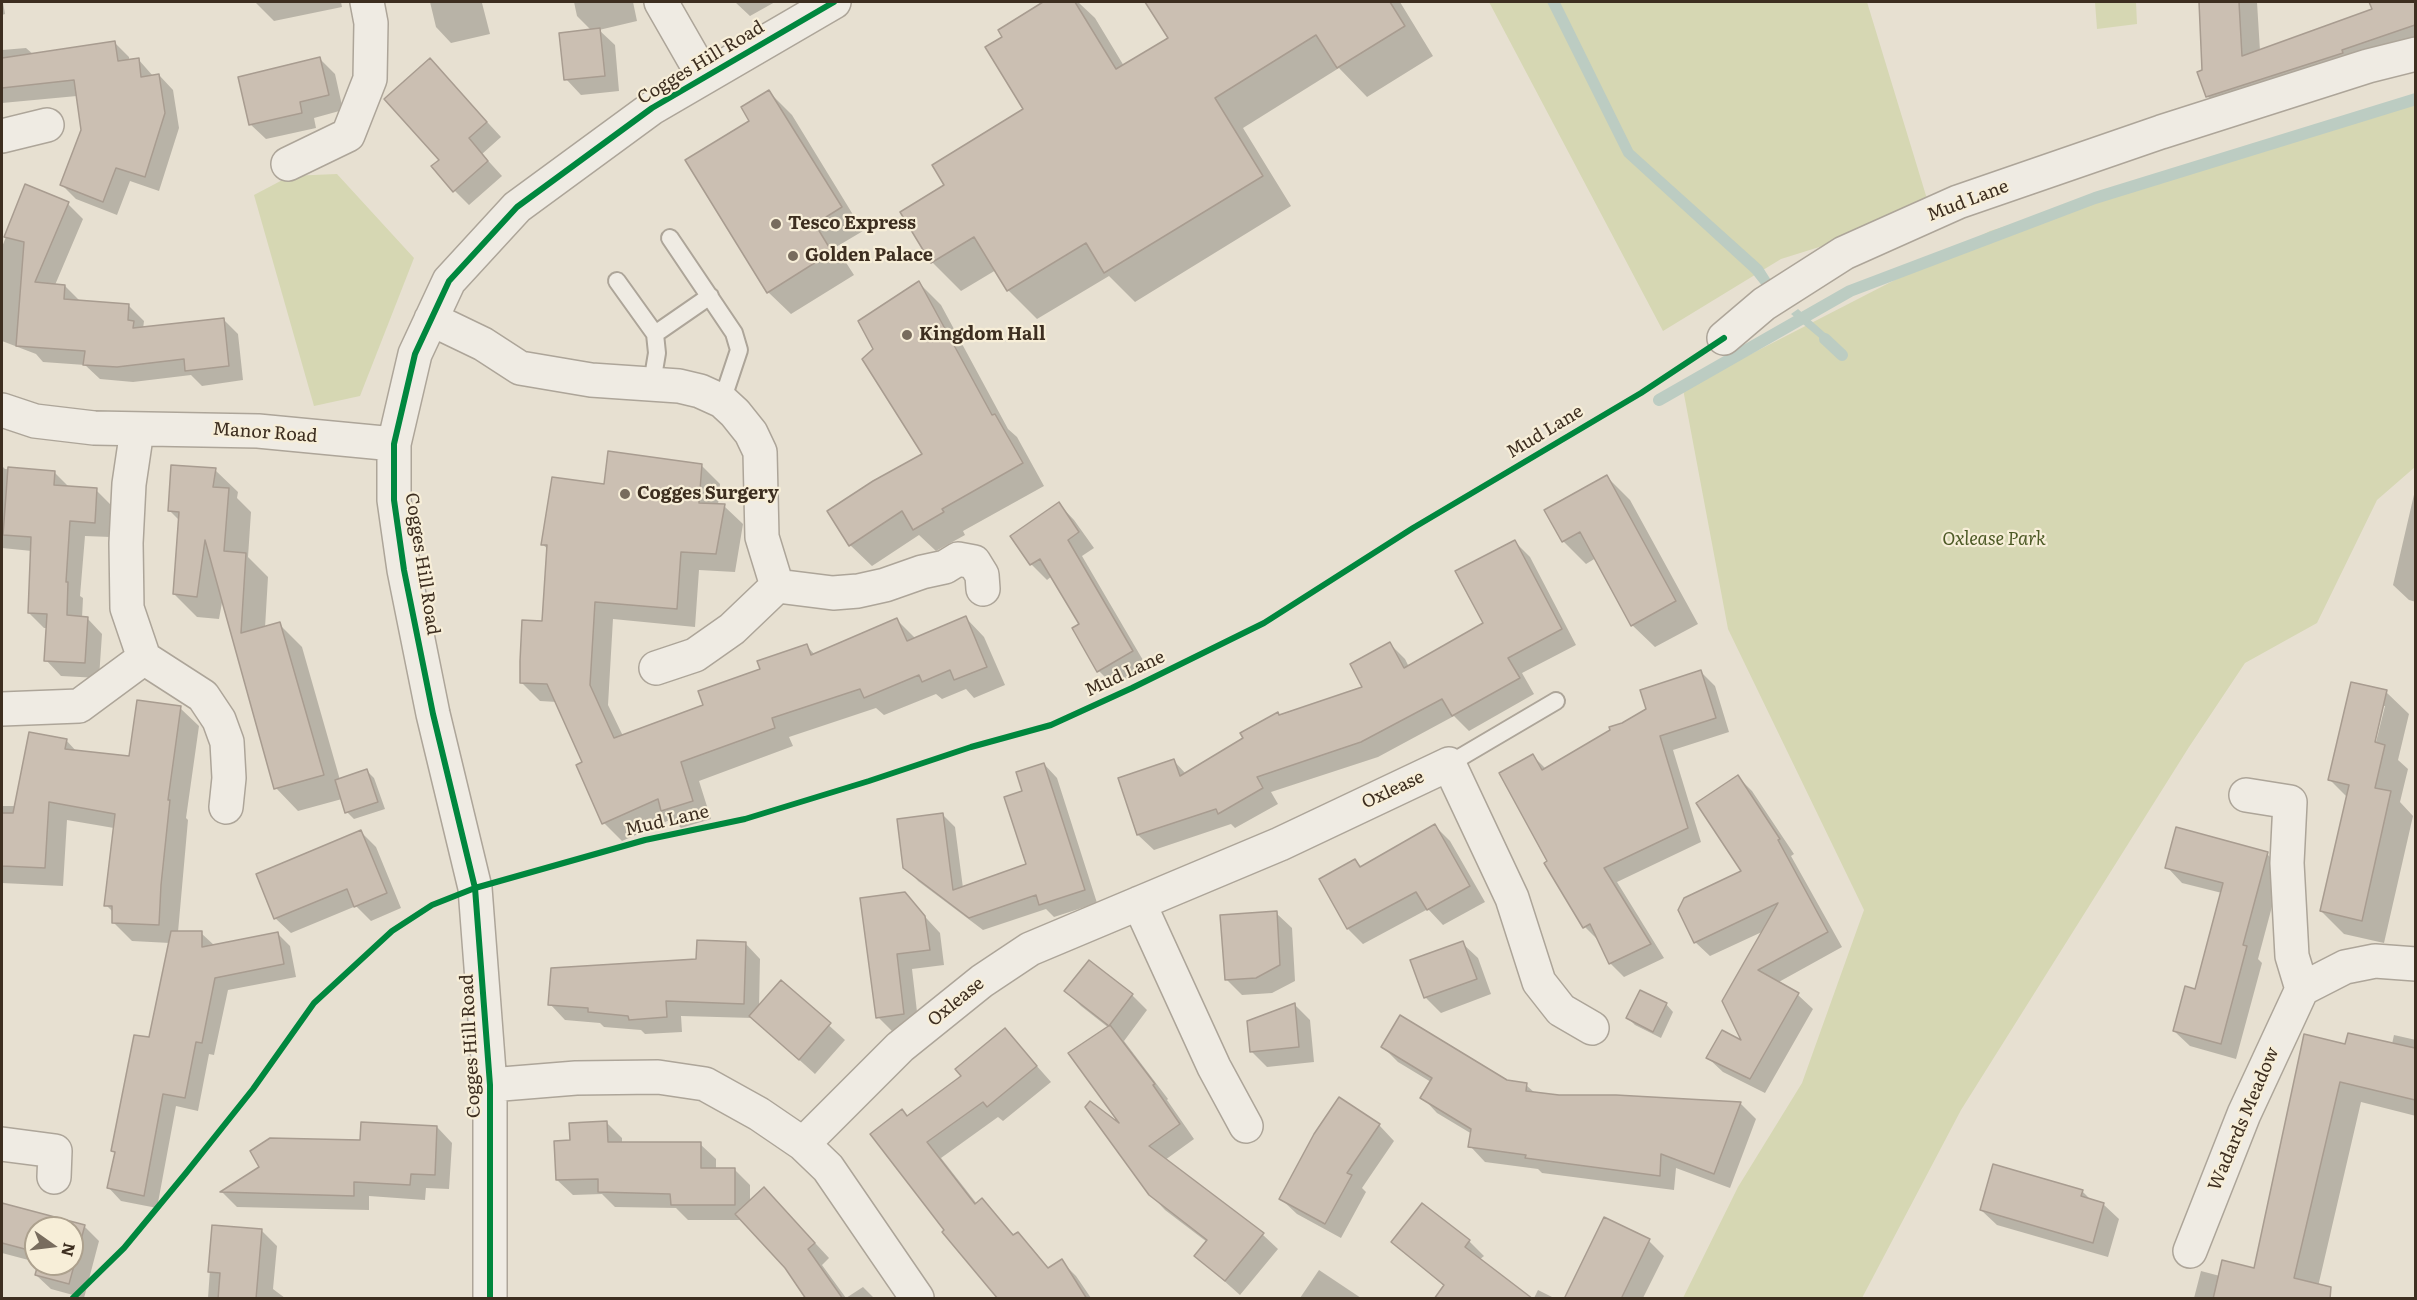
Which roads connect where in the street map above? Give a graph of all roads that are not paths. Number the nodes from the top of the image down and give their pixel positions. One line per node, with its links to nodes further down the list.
1 (367, 2): 8 (street)
2 (661, 2): 5 (street, Cogges Hill Road)
3 (834, 2): 5 (street, Cogges Hill Road)
4 (2415, 54): 14 (street, Mud Lane)
5 (704, 77): 12 (street, Cogges Hill Road)
6 (47, 125): 7 (street)
7 (2, 136)
8 (288, 164)
9 (670, 238): 11 (lane)
10 (617, 280): 13 (lane)
11 (710, 296): 13 (lane); 16 (lane)
12 (431, 319): 15 (street); 19 (street, Cogges Hill Road)
13 (655, 334): 15 (lane)
14 (1724, 338)
15 (652, 383): 16 (street)
16 (722, 401): 20 (street)
17 (2, 411): 18 (street, Manor Road)
18 (137, 430): 19 (street, Manor Road); 22 (street)
19 (394, 444): 33 (street, Cogges Hill Road)
20 (777, 586): 21 (street); 23 (street)
21 (983, 589)
22 (144, 658): 25 (street); 28 (street)
23 (656, 668)
24 (1556, 701): 26 (lane, Oxlease)
25 (2, 709)
26 (1449, 764): 29 (street, Oxlease); 32 (street)
27 (2246, 795): 31 (street)
28 (226, 807)
29 (1139, 903): 34 (street); 36 (street, Oxlease)
30 (2415, 964): 31 (street)
31 (2302, 989): 38 (street, Wadards Meadow)
32 (1592, 1028)
33 (490, 1085): 36 (street); 39 (street, Cogges Hill Road)
34 (1246, 1126)
35 (2, 1144): 37 (street)
36 (803, 1144): 40 (street)
37 (54, 1177)
38 (2190, 1251)
39 (490, 1299)
40 (918, 1299)

